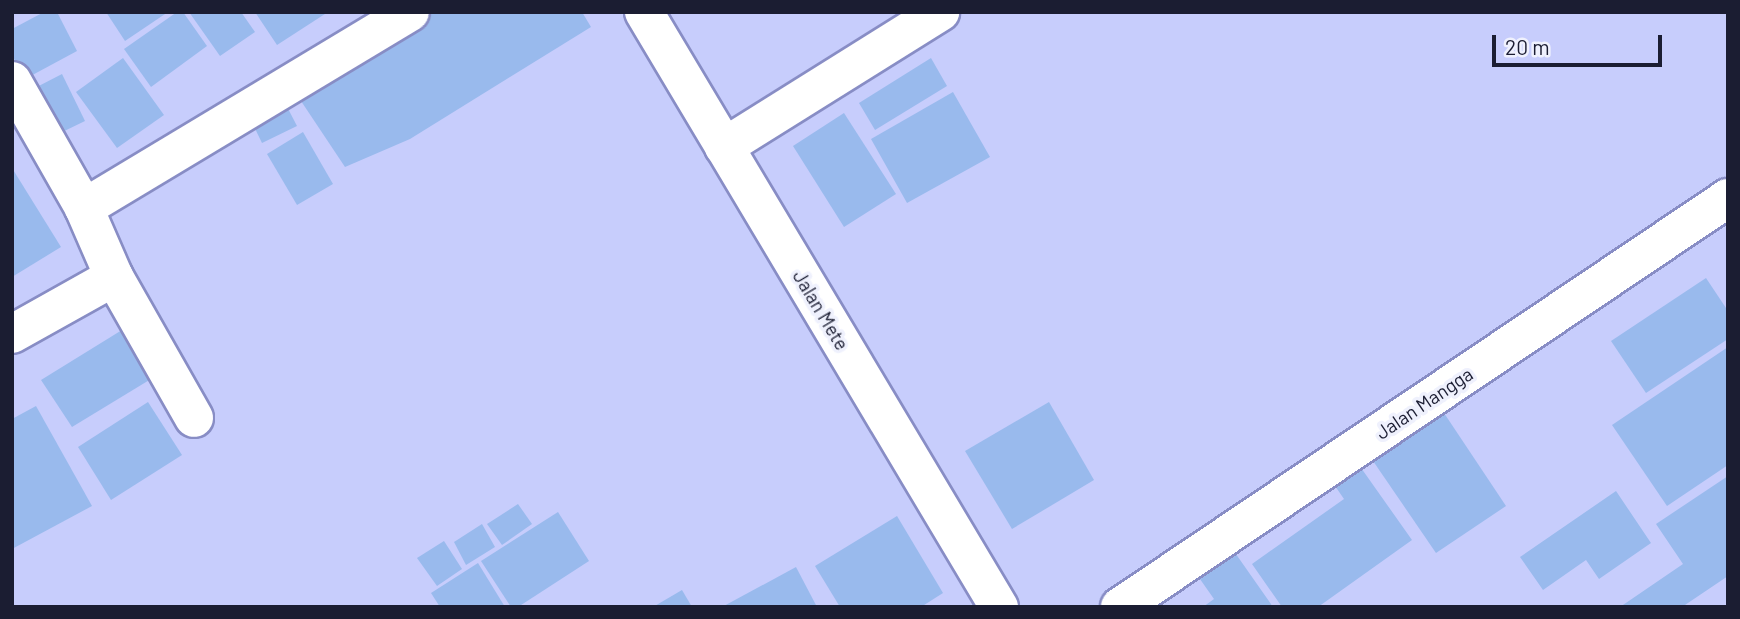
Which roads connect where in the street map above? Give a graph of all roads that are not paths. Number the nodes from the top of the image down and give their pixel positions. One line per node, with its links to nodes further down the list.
1 (410, 12): 7 (street)
2 (644, 12): 5 (street, Jalan Mete)
3 (940, 12): 5 (street)
4 (12, 81): 7 (street)
5 (724, 147): 11 (street, Jalan Mete)
6 (1728, 198): 12 (street, Jalan Mangga)
7 (84, 208): 8 (street)
8 (114, 277): 9 (street); 10 (street)
9 (12, 334)
10 (194, 418)
11 (999, 607)
12 (1120, 607)

